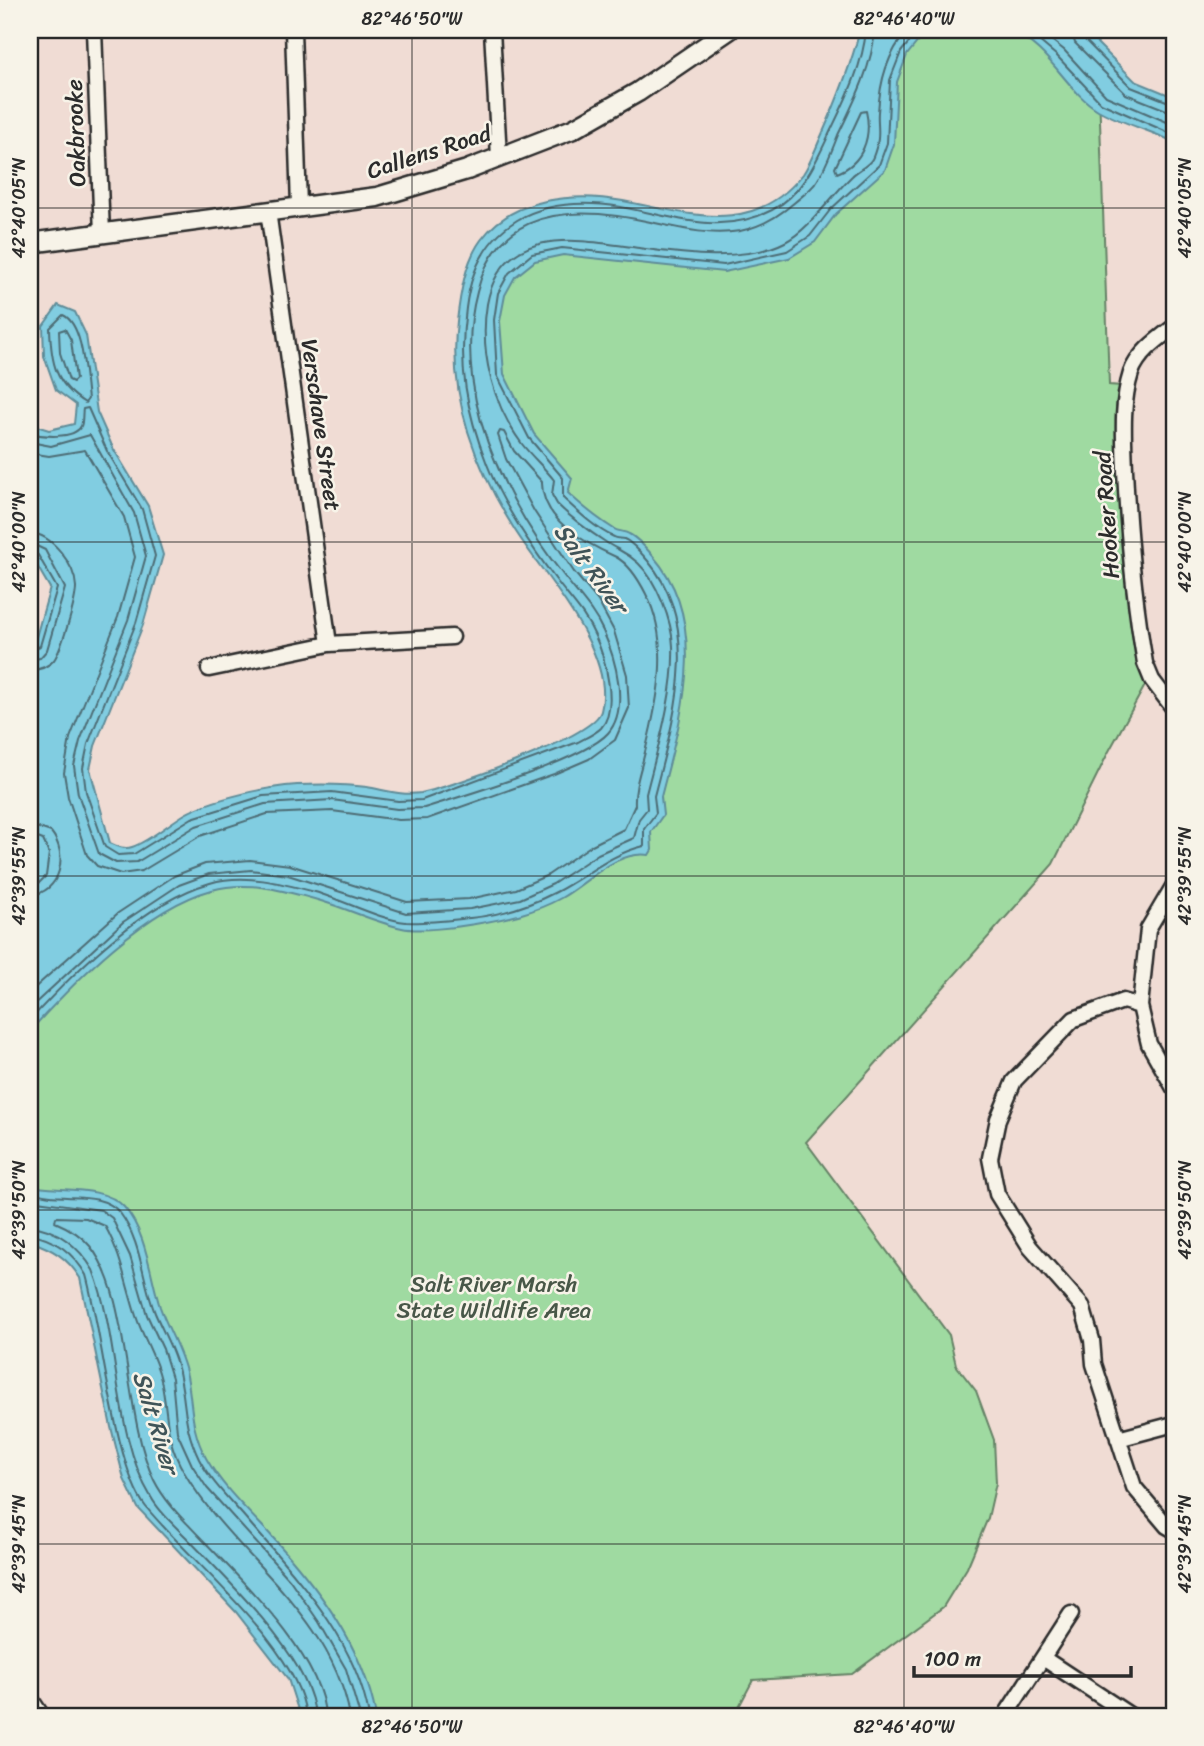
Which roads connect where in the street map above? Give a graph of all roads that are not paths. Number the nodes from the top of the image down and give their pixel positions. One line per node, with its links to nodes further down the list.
1 (94, 30): 8 (street, Oakbrooke)
2 (293, 30): 6 (street)
3 (492, 30): 5 (street)
4 (729, 30): 5 (street, Callens Road)
5 (499, 157): 6 (street, Callens Road)
6 (299, 206): 7 (street, Callens Road)
7 (268, 211): 8 (street, Callens Road); 12 (street, Verschave Street)
8 (102, 234): 9 (street, Callens Road)
9 (30, 243)
10 (1174, 327): 14 (street, Hooker Road)
11 (452, 637): 12 (street)
12 (329, 644): 13 (street)
13 (209, 669)
14 (1174, 709)
15 (1174, 885): 16 (street)
16 (1140, 1006): 17 (street); 19 (street)
17 (1174, 1088)
18 (1174, 1424): 19 (street)
19 (1118, 1439): 20 (street)
20 (1174, 1530)
21 (1071, 1614): 22 (street)
22 (1043, 1658): 25 (street); 26 (street)
23 (30, 1698): 24 (street)
24 (42, 1716)
25 (1004, 1716)
26 (1131, 1716)

